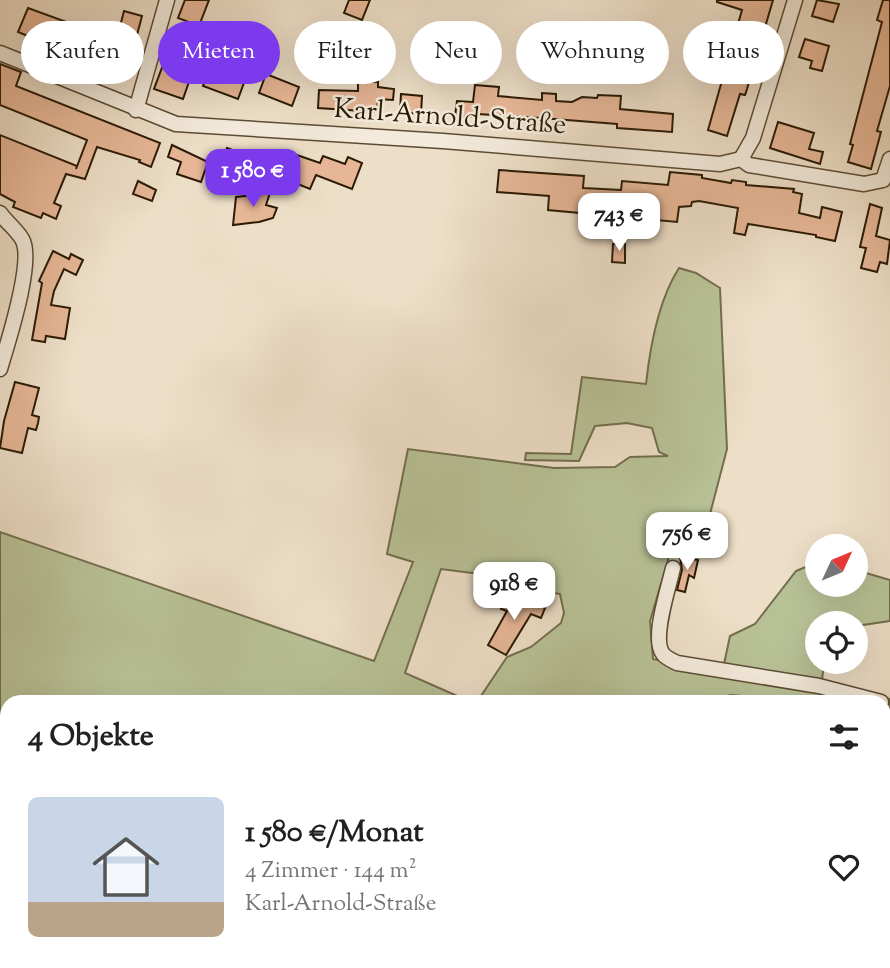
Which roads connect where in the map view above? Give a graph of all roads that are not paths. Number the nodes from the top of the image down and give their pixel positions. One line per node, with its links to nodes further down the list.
1 (167, 0): 4 (street)
2 (795, 0): 5 (street)
3 (0, 53): 4 (street, Karl-Arnold-Straße)
4 (136, 110): 5 (street, Karl-Arnold-Straße)
5 (741, 159): 6 (street, Karl-Arnold-Straße)
6 (890, 159)
7 (0, 213): 8 (street)
8 (0, 369)
9 (673, 568): 10 (street)
10 (854, 695)

